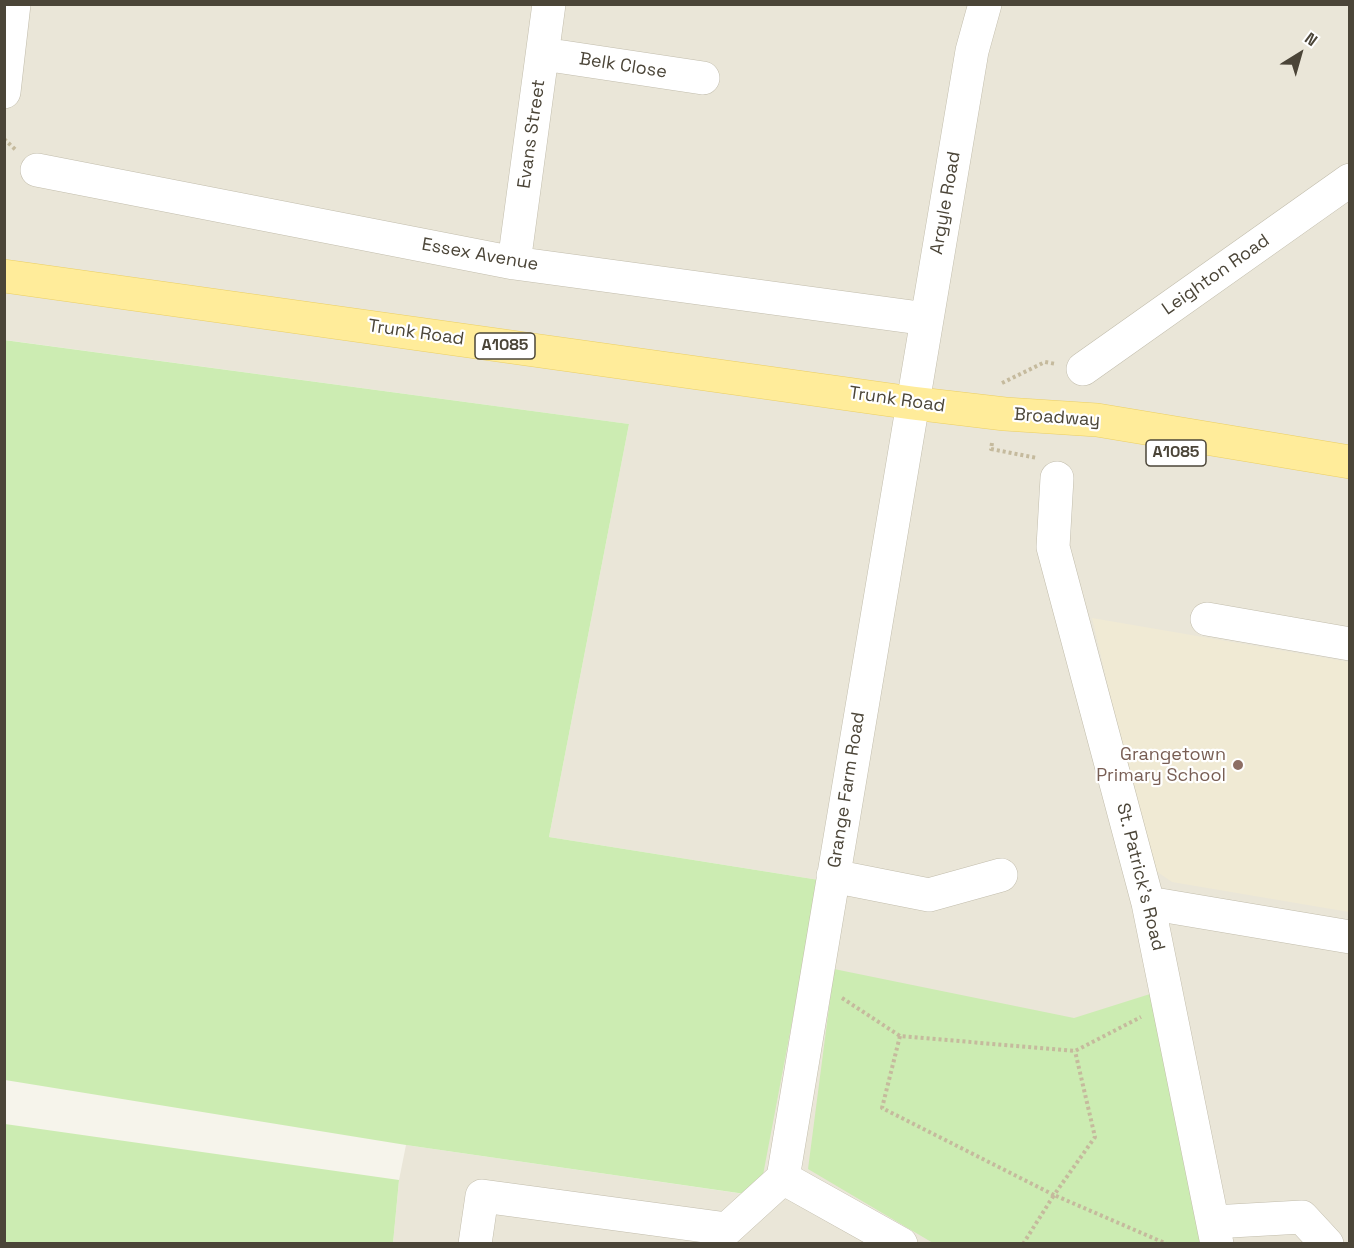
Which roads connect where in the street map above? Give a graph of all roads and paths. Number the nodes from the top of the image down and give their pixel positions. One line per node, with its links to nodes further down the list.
1 (14, 4): 6 (street)
2 (549, 4): 4 (street, Evans Street)
3 (985, 4): 11 (street, Argyle Road)
4 (543, 54): 5 (street, Belk Close); 9 (street, Evans Street)
5 (703, 78)
6 (4, 92)
7 (37, 170): 9 (street, Essex Avenue)
8 (1350, 180): 12 (street, Leighton Road)
9 (514, 263): 11 (street, Essex Avenue)
10 (4, 276): 13 (main road, Trunk Road / A1085)
11 (927, 319): 13 (street, Argyle Road)
12 (1083, 369)
13 (912, 403): 14 (main road, Trunk Road / A1085); 21 (street, Grange Farm Road)
14 (1005, 414): 15 (main road, Broadway / A1085); 17 (main road, Broadway / A1085)
15 (1350, 462)
16 (1057, 478): 22 (street, St. Patrick's Road)
17 (1350, 482)
18 (1207, 619): 19 (street)
19 (1350, 644)
20 (1001, 874): 21 (street)
21 (833, 876): 24 (street, Grange Farm Road)
22 (1148, 903): 23 (street); 25 (street, St. Patrick's Road)
23 (1350, 938)
24 (816, 981): 26 (path); 28 (street, Grange Farm Road)
25 (1169, 1003): 27 (path); 30 (street, St. Patrick's Road)
26 (900, 1036): 27 (path); 29 (path)
27 (1075, 1051): 29 (path)
28 (783, 1178): 31 (street); 32 (street)
29 (1054, 1195): 33 (path); 34 (path)
30 (1215, 1233): 35 (street)
31 (475, 1244)
32 (901, 1244)
33 (1023, 1244)
34 (1167, 1244)
35 (1327, 1244)

